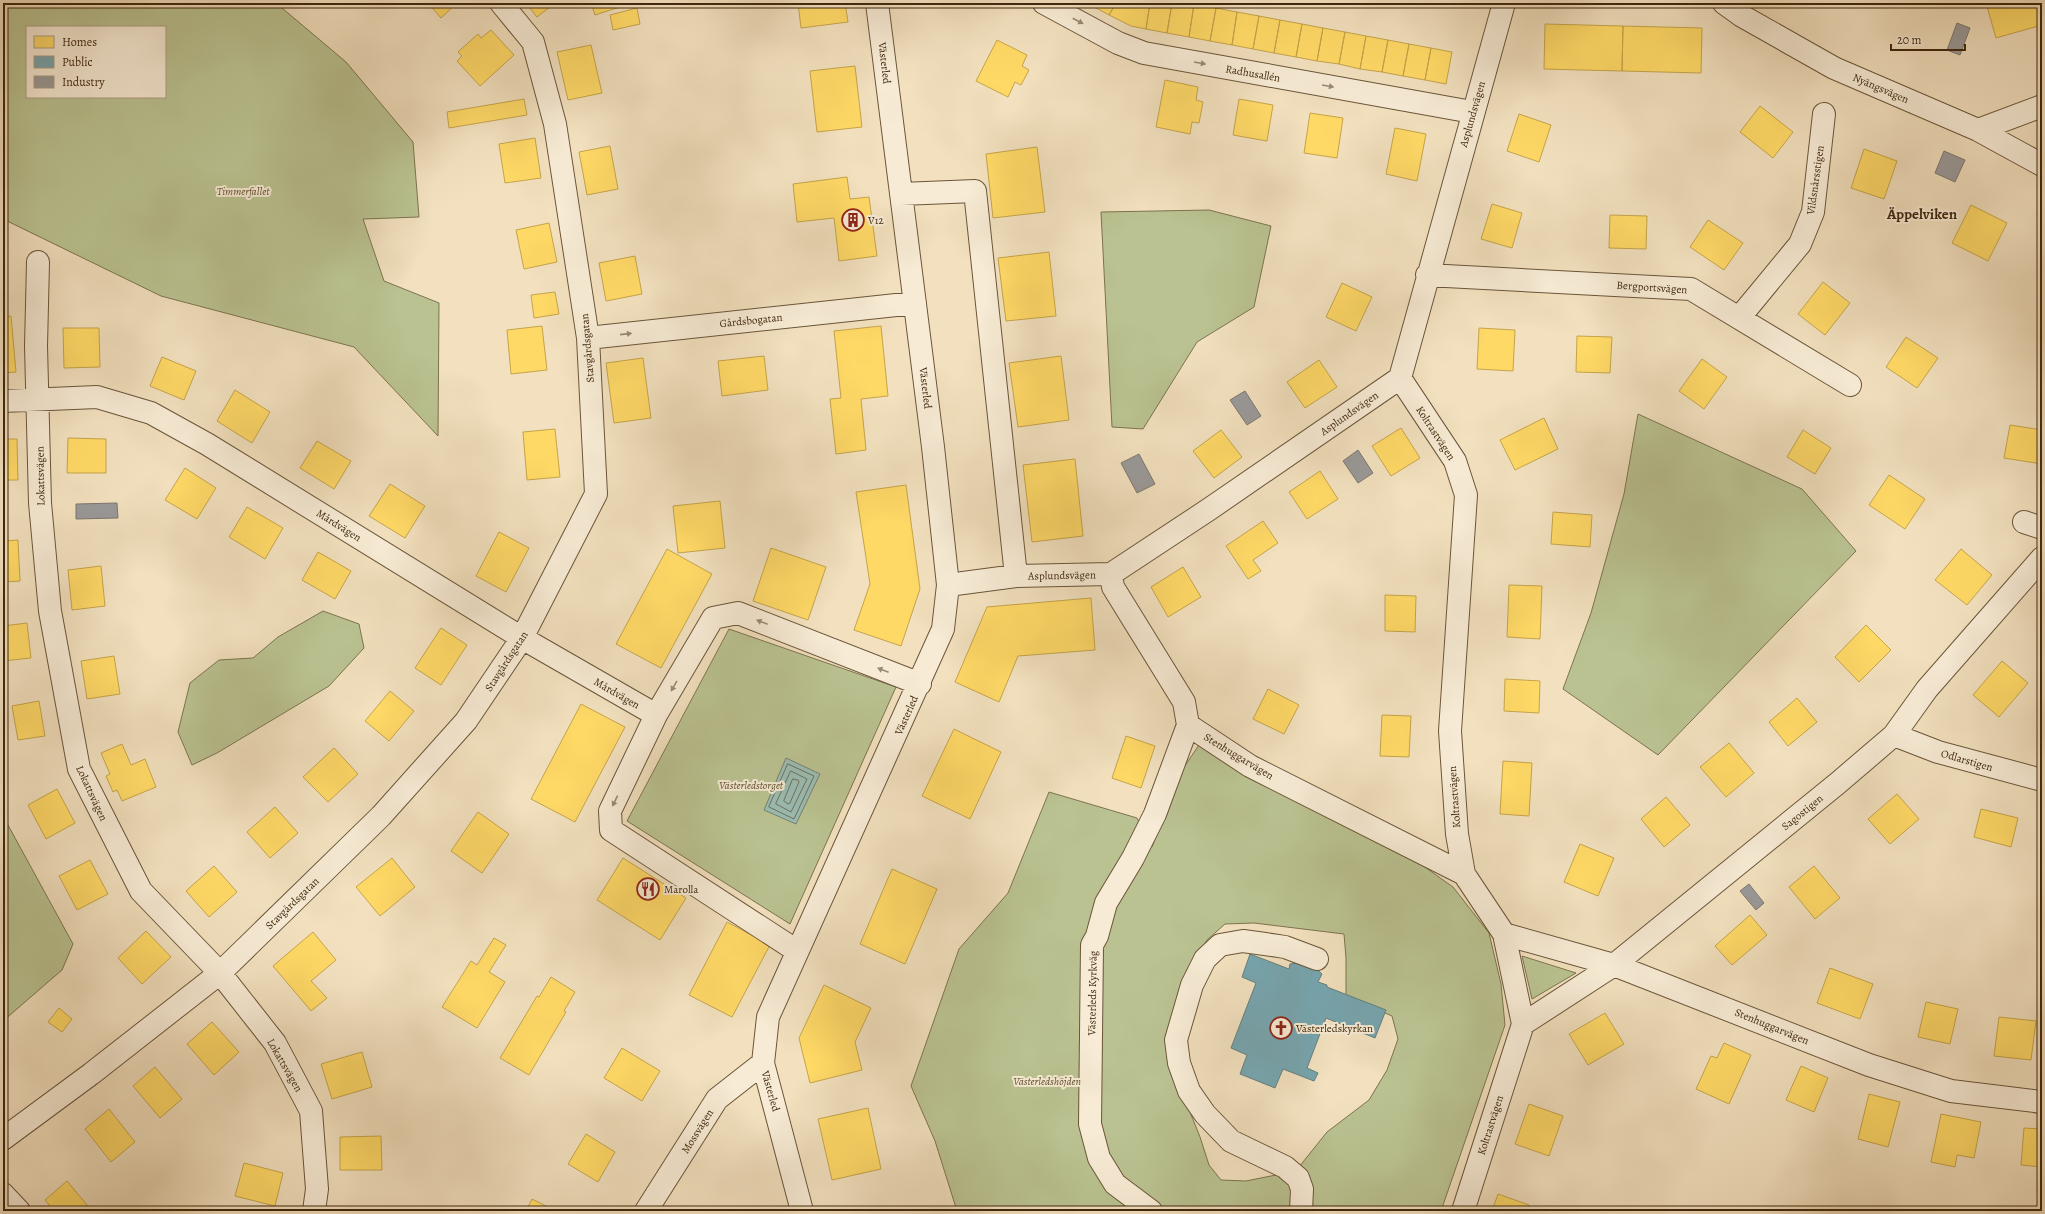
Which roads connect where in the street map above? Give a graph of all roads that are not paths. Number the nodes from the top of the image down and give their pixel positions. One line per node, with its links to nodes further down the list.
1 (501, 3): 16 (street, Stavgårdsgatan)
2 (877, 3): 11 (street, Västerled)
3 (1044, 3): 7 (street, Radhusallén, one-way to 7)
4 (1504, 3): 7 (street, Asplundsvägen)
5 (1724, 3): 9 (street, Nyängsvägen)
6 (2042, 106): 9 (street)
7 (1472, 112): 13 (street, Asplundsvägen)
8 (1824, 114): 15 (street, Vildsnårsstigen)
9 (1978, 130): 10 (street, Nyängsvägen)
10 (2042, 165)
11 (901, 194): 14 (street, Västerled); 23 (street)
12 (38, 262): 19 (street, Lokattsvägen)
13 (1427, 274): 15 (street, Bergportsvägen); 17 (street, Asplundsvägen)
14 (914, 303): 16 (street, Gårdsbogatan, one-way to 14); 24 (street, Västerled)
15 (1739, 318): 18 (street, Bergportsvägen)
16 (588, 338): 25 (street, Stavgårdsgatan)
17 (1400, 378): 22 (street, Asplundsvägen); 31 (street, Koltrastvägen)
18 (1850, 385)
19 (38, 399): 20 (street, Mårdvägen); 25 (street, Mårdvägen); 36 (street, Lokattsvägen)
20 (3, 401)
21 (2042, 558): 29 (street, Sagostigen)
22 (1111, 574): 23 (street, Asplundsvägen); 28 (street)
23 (1016, 576): 24 (street, Asplundsvägen)
24 (948, 585): 26 (street, Västerled)
25 (522, 638): 27 (street, Mårdvägen); 36 (street, Stavgårdsgatan)
26 (920, 684): 27 (street, one-way to 27); 33 (street, Västerled)
27 (656, 716): 33 (street, one-way to 33)
28 (1188, 725): 31 (street, Stenhuggarvägen); 46 (street, Västerleds Kyrkväg)
29 (1894, 735): 30 (street, Odlarstigen); 35 (street, Sagostigen)
30 (2042, 780)
31 (1464, 874): 32 (street, Koltrastvägen)
32 (1504, 934): 35 (street, Stenhuggarvägen); 37 (street, Koltrastvägen)
33 (797, 952): 38 (street, Västerled)
34 (1317, 959): 47 (street)
35 (1614, 965): 37 (street, Sagostigen); 39 (street, Stenhuggarvägen)
36 (220, 973): 40 (street, Stavgårdsgatan); 43 (street, Lokattsvägen)
37 (1523, 1024): 48 (street, Koltrastvägen)
38 (762, 1063): 44 (street, Mossvägen); 45 (street, Västerled)
39 (2042, 1102)
40 (3, 1139)
41 (3, 1194): 42 (street)
42 (19, 1211)
43 (314, 1211)
44 (646, 1211)
45 (802, 1211)
46 (1151, 1211)
47 (1301, 1211)
48 (1463, 1211)

